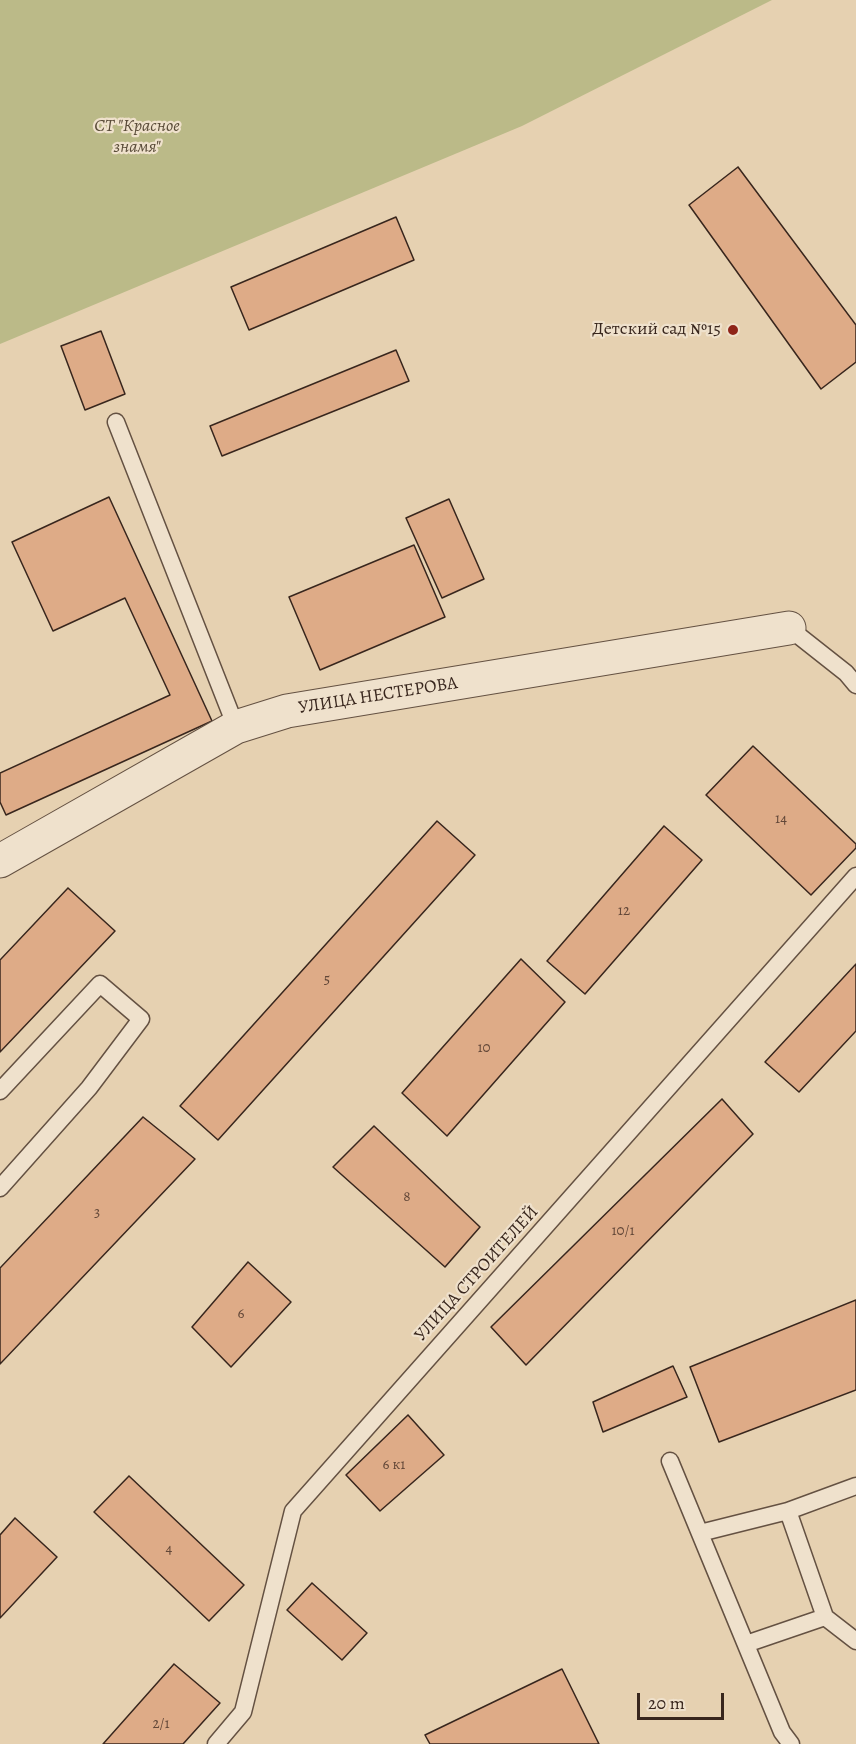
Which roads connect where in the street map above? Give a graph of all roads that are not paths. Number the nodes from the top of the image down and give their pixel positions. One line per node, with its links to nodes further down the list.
1 (116, 422): 4 (lane)
2 (789, 628): 3 (lane); 4 (street, УЛИЦА НЕСТЕРОВА)
3 (856, 685)
4 (236, 727): 5 (street, УЛИЦА НЕСТЕРОВА)
5 (0, 861)
6 (856, 876): 16 (lane, УЛИЦА СТРОИТЕЛЕЙ)
7 (0, 1091): 8 (lane)
8 (0, 1188)
9 (670, 1461): 12 (lane)
10 (856, 1486): 11 (lane)
11 (788, 1511): 12 (lane); 13 (lane)
12 (700, 1533): 15 (lane)
13 (825, 1617): 14 (lane); 15 (lane)
14 (856, 1641)
15 (746, 1644): 17 (lane)
16 (216, 1744)
17 (791, 1744)

